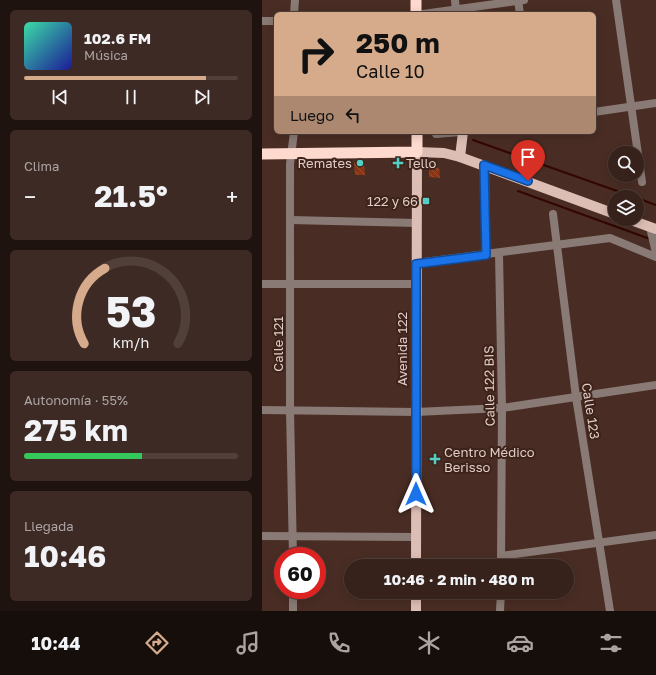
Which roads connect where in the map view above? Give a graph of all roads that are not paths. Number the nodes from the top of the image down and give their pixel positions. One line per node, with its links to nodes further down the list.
1 (295, 0): 7 (street)
2 (416, 0): 8 (highway)
3 (455, 0): 6 (street)
4 (520, 0): 6 (street); 10 (street)
5 (616, 0): 14 (street)
6 (456, 10): 9 (street)
7 (294, 12)
8 (416, 12)
9 (440, 12)
10 (520, 12)
11 (262, 21): 12 (street)
12 (274, 21)
13 (656, 103): 14 (street)
14 (631, 106): 15 (street); 19 (street)
15 (596, 112)
16 (294, 134): 22 (street, Calle 121)
17 (417, 134): 20 (highway, Avenida 122)
18 (461, 134): 23 (main road)
19 (637, 146)
20 (417, 152): 22 (highway); 23 (main road); 28 (main road, Avenida 122)
21 (262, 154): 22 (highway)
22 (291, 155): 27 (street, Calle 121)
23 (460, 156): 24 (main road)
24 (484, 165): 25 (main road); 34 (street)
25 (608, 211)
26 (553, 214): 31 (street, Calle 123)
27 (290, 220): 28 (street); 37 (street, Calle 121)
28 (417, 223): 35 (main road, Avenida 122)
29 (643, 226): 30 (main road)
30 (653, 231): 33 (street)
31 (556, 244): 32 (street); 33 (street); 40 (street, Calle 123)
32 (499, 253): 34 (street); 41 (street, Calle 122 BIS)
33 (656, 253)
34 (486, 255): 35 (street)
35 (416, 264): 38 (main road, Avenida 122)
36 (262, 284): 37 (street)
37 (291, 284): 38 (street); 43 (street, Calle 121)
38 (416, 284): 44 (main road, Avenida 122)
39 (656, 385): 40 (street)
40 (576, 397): 41 (street); 49 (street, Calle 123)
41 (502, 408): 44 (street); 51 (street, Calle 122 BIS)
42 (262, 410): 43 (street)
43 (290, 410): 44 (street); 47 (street, Calle 121)
44 (416, 412): 48 (main road, Avenida 122)
45 (656, 535): 49 (street)
46 (262, 536): 47 (street)
47 (294, 536): 48 (street); 50 (street, Calle 121)
48 (416, 537): 52 (main road, Avenida 122)
49 (600, 543): 51 (street); 60 (street, Calle 123)
50 (293, 547)
51 (501, 556): 53 (street, Calle 122 BIS)
52 (416, 559)
53 (501, 559)
54 (293, 599): 57 (street)
55 (416, 599): 58 (main road)
56 (500, 599): 59 (street)
57 (293, 611)
58 (416, 611)
59 (500, 611)
60 (610, 611)

